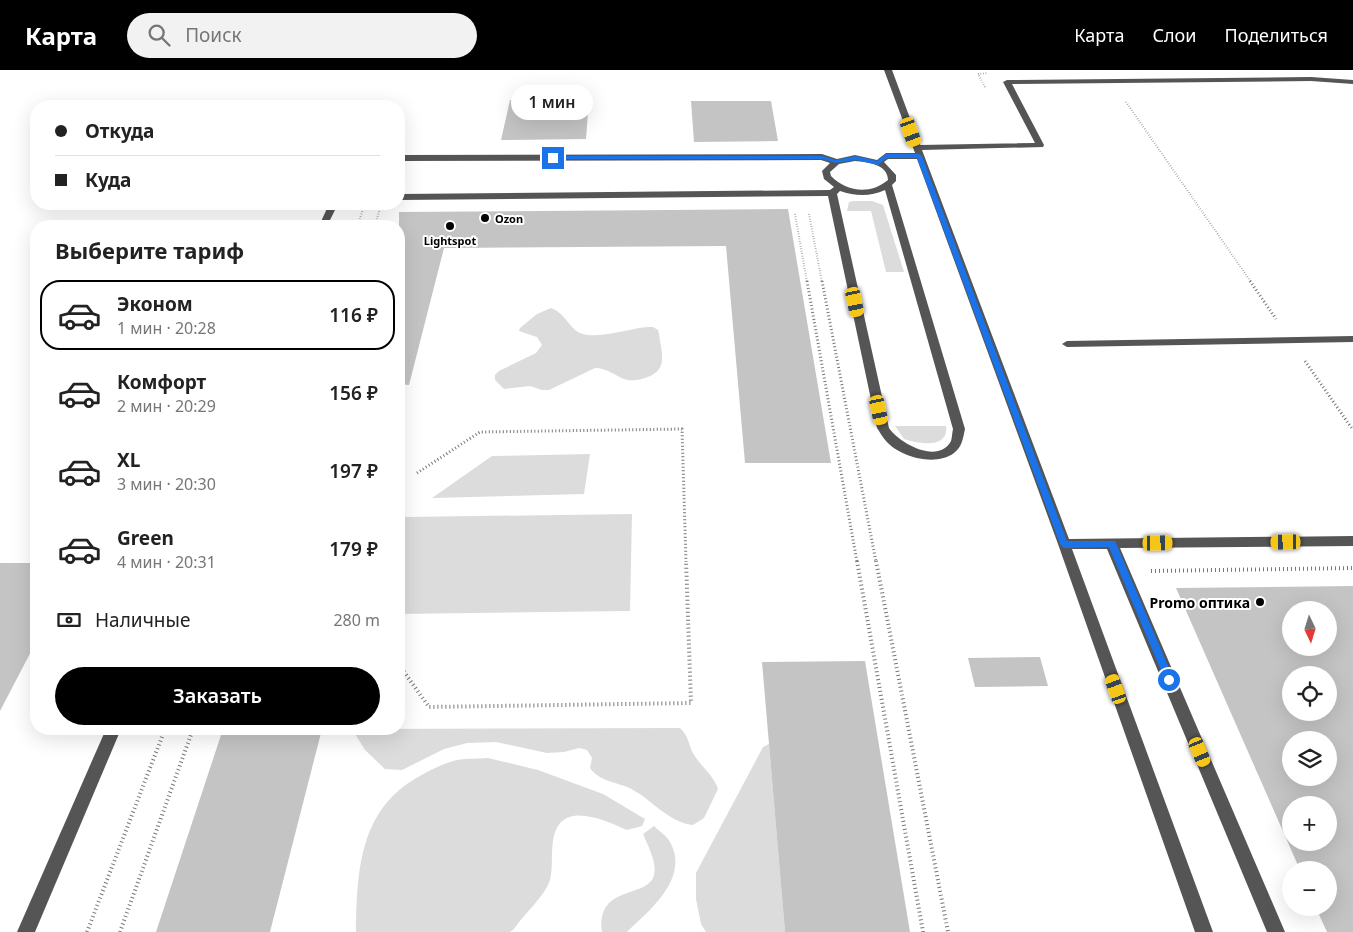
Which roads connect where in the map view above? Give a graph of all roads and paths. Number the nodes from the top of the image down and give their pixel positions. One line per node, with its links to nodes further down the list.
1 (888, 70): 4 (lane)
2 (1111, 81): 3 (lane); 4 (lane); 14 (path)
3 (1353, 82)
4 (918, 152): 7 (lane); 19 (lane)
5 (405, 158): 6 (lane)
6 (836, 162): 7 (lane); 9 (lane)
7 (878, 163): 8 (lane)
8 (888, 186): 9 (lane); 9 (lane)
9 (836, 190): 10 (lane)
10 (806, 193): 11 (lane); 29 (path)
11 (405, 196)
12 (794, 205): 28 (path)
13 (1353, 339): 14 (lane)
14 (1291, 340): 15 (lane); 16 (path)
15 (1067, 344)
16 (1353, 430)
17 (417, 473): 21 (path)
18 (1353, 541): 20 (lane)
19 (1064, 544): 20 (lane); 30 (lane)
20 (1112, 544): 31 (lane)
21 (405, 673)
22 (110, 735): 25 (lane)
23 (163, 735): 26 (path)
24 (191, 735): 27 (path)
25 (26, 932)
26 (86, 932)
27 (120, 932)
28 (923, 932)
29 (948, 932)
30 (1204, 932)
31 (1276, 932)

